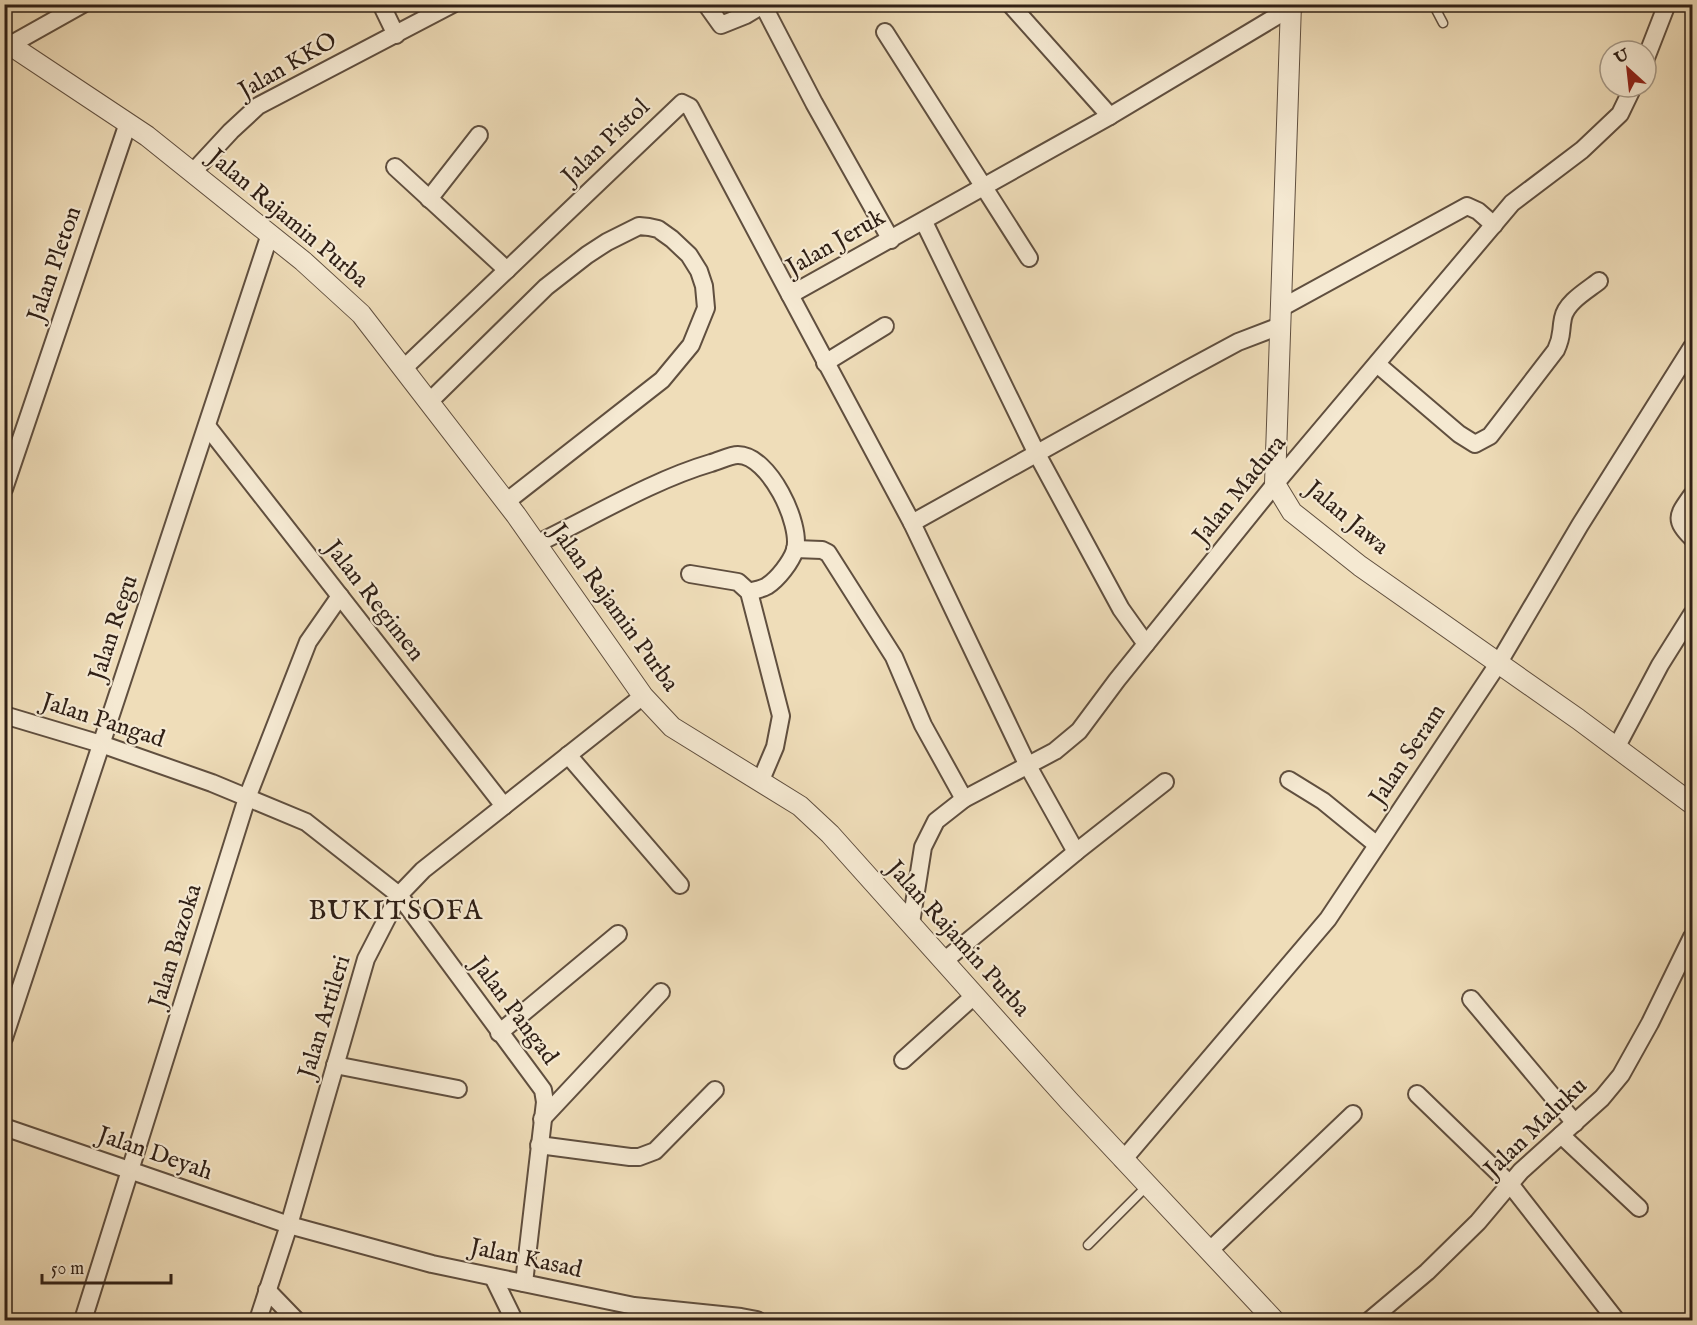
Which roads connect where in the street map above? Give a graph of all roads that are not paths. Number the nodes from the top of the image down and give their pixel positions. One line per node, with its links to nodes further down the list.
1 (83, 4): 14 (street)
2 (381, 4): 12 (street)
3 (453, 4): 12 (street, Jalan KKO)
4 (706, 4): 8 (street)
5 (1010, 4): 16 (street)
6 (1433, 4): 10 (lane)
7 (1667, 4): 13 (street)
8 (763, 5): 26 (street)
9 (1293, 6): 16 (street, Jalan Jeruk); 31 (street, Jalan Jawa)
10 (1443, 23)
11 (885, 32): 21 (street)
12 (396, 35): 20 (street, Jalan KKO)
13 (1653, 39)
14 (8, 43): 17 (street, Jalan Rajamin Purba)
15 (1627, 99): 24 (street, Jalan Madura)
16 (1110, 116): 21 (street, Jalan Jeruk)
17 (128, 123): 20 (street, Jalan Rajamin Purba); 41 (street, Jalan Pleton)
18 (478, 135): 22 (street)
19 (395, 167): 22 (street)
20 (193, 172): 25 (street, Jalan Rajamin Purba)
21 (983, 189): 23 (street, Jalan Jeruk); 27 (street)
22 (429, 199): 28 (street)
23 (924, 222): 26 (street, Jalan Jeruk); 39 (street)
24 (1494, 225): 31 (street); 35 (street, Jalan Madura)
25 (270, 234): 36 (street, Jalan Rajamin Purba); 38 (street, Jalan Regu)
26 (891, 240): 30 (street, Jalan Jeruk)
27 (1029, 258)
28 (507, 270): 30 (street, Jalan Pistol); 36 (street, Jalan Pistol)
29 (1599, 281): 35 (street)
30 (790, 295): 34 (street, Jalan Jeruk)
31 (1280, 317): 39 (street); 40 (street, Jalan Jawa)
32 (885, 327): 34 (street)
33 (1692, 348): 53 (street, Jalan Seram)
34 (825, 363): 44 (street, Jalan Jeruk)
35 (1377, 364): 40 (street, Jalan Madura)
36 (403, 369): 37 (street, Jalan Rajamin Purba)
37 (429, 402): 43 (street, Jalan Rajamin Purba); 43 (street)
38 (207, 426): 50 (street, Jalan Regimen); 56 (street, Jalan Regu)
39 (1037, 454): 44 (street); 52 (street)
40 (1275, 484): 52 (street, Jalan Madura); 53 (street, Jalan Jawa)
41 (4, 489)
42 (1692, 495): 45 (street)
43 (506, 502): 46 (street, Jalan Rajamin Purba)
44 (912, 523): 59 (street, Jalan Jeruk)
45 (1692, 538)
46 (536, 544): 47 (street); 54 (street, Jalan Rajamin Purba)
47 (795, 549): 49 (street); 64 (street)
48 (690, 574): 49 (street)
49 (749, 592): 60 (street)
50 (340, 596): 63 (street, Jalan Bazoka); 66 (street, Jalan Regimen)
51 (1692, 614): 57 (street)
52 (1146, 644): 59 (street, Jalan Madura)
53 (1498, 664): 57 (street, Jalan Jawa); 67 (street, Jalan Seram)
54 (643, 696): 58 (street, Jalan Artileri); 60 (street, Jalan Rajamin Purba)
55 (4, 715): 56 (street, Jalan Pangad)
56 (101, 744): 63 (street, Jalan Pangad); 79 (street, Jalan Regu)
57 (1616, 748): 65 (street, Jalan Jawa)
58 (568, 755): 66 (street, Jalan Artileri); 69 (street)
59 (1028, 766): 64 (street, Jalan Madura); 68 (street, Jalan Jeruk)
60 (761, 780): 71 (street, Jalan Rajamin Purba)
61 (1289, 780): 67 (street)
62 (1165, 782): 68 (street)
63 (247, 798): 70 (street, Jalan Pangad); 92 (street, Jalan Bazoka)
64 (963, 799): 71 (street, Jalan Madura)
65 (1692, 804)
66 (504, 806): 70 (street, Jalan Artileri)
67 (1377, 845): 91 (street, Jalan Seram)
68 (1076, 852): 74 (street)
69 (680, 885)
70 (399, 896): 78 (street, Jalan Pangad); 81 (street, Jalan Artileri)
71 (911, 923): 74 (street, Jalan Rajamin Purba)
72 (618, 934): 78 (street)
73 (1692, 937): 87 (street, Jalan Maluku)
74 (944, 961): 76 (street, Jalan Rajamin Purba)
75 (661, 992): 86 (street)
76 (975, 995): 80 (street); 91 (street, Jalan Rajamin Purba)
77 (1471, 999): 87 (street)
78 (499, 1033): 86 (street, Jalan Pangad)
79 (4, 1038)
80 (903, 1060)
81 (335, 1065): 82 (street); 96 (street, Jalan Artileri)
82 (458, 1089)
83 (715, 1090): 90 (street)
84 (1417, 1094): 93 (street)
85 (1353, 1114): 98 (street)
86 (541, 1120): 90 (street, Jalan Pangad)
87 (1575, 1123): 89 (street, Jalan Maluku)
88 (4, 1127): 92 (street, Jalan Deyah)
89 (1561, 1135): 93 (street, Jalan Maluku); 95 (street)
90 (538, 1145): 100 (street, Jalan Pangad)
91 (1123, 1160): 94 (street, Jalan Rajamin Purba)
92 (130, 1171): 96 (street, Jalan Deyah); 102 (street, Jalan Bazoka)
93 (1510, 1184): 108 (street, Jalan Maluku); 109 (street)
94 (1148, 1186): 97 (lane); 98 (street, Jalan Rajamin Purba)
95 (1639, 1208)
96 (289, 1225): 99 (street, Jalan Kasad); 101 (street, Jalan Artileri)
97 (1088, 1245)
98 (1209, 1251): 107 (street, Jalan Rajamin Purba)
99 (493, 1277): 100 (street, Jalan Kasad); 105 (street)
100 (524, 1283): 106 (street, Jalan Kasad)
101 (267, 1290): 103 (street, Jalan Artileri); 104 (street)
102 (83, 1320)
103 (258, 1320)
104 (296, 1320)
105 (514, 1320)
106 (757, 1320)
107 (1274, 1320)
108 (1370, 1320)
109 (1616, 1320)

